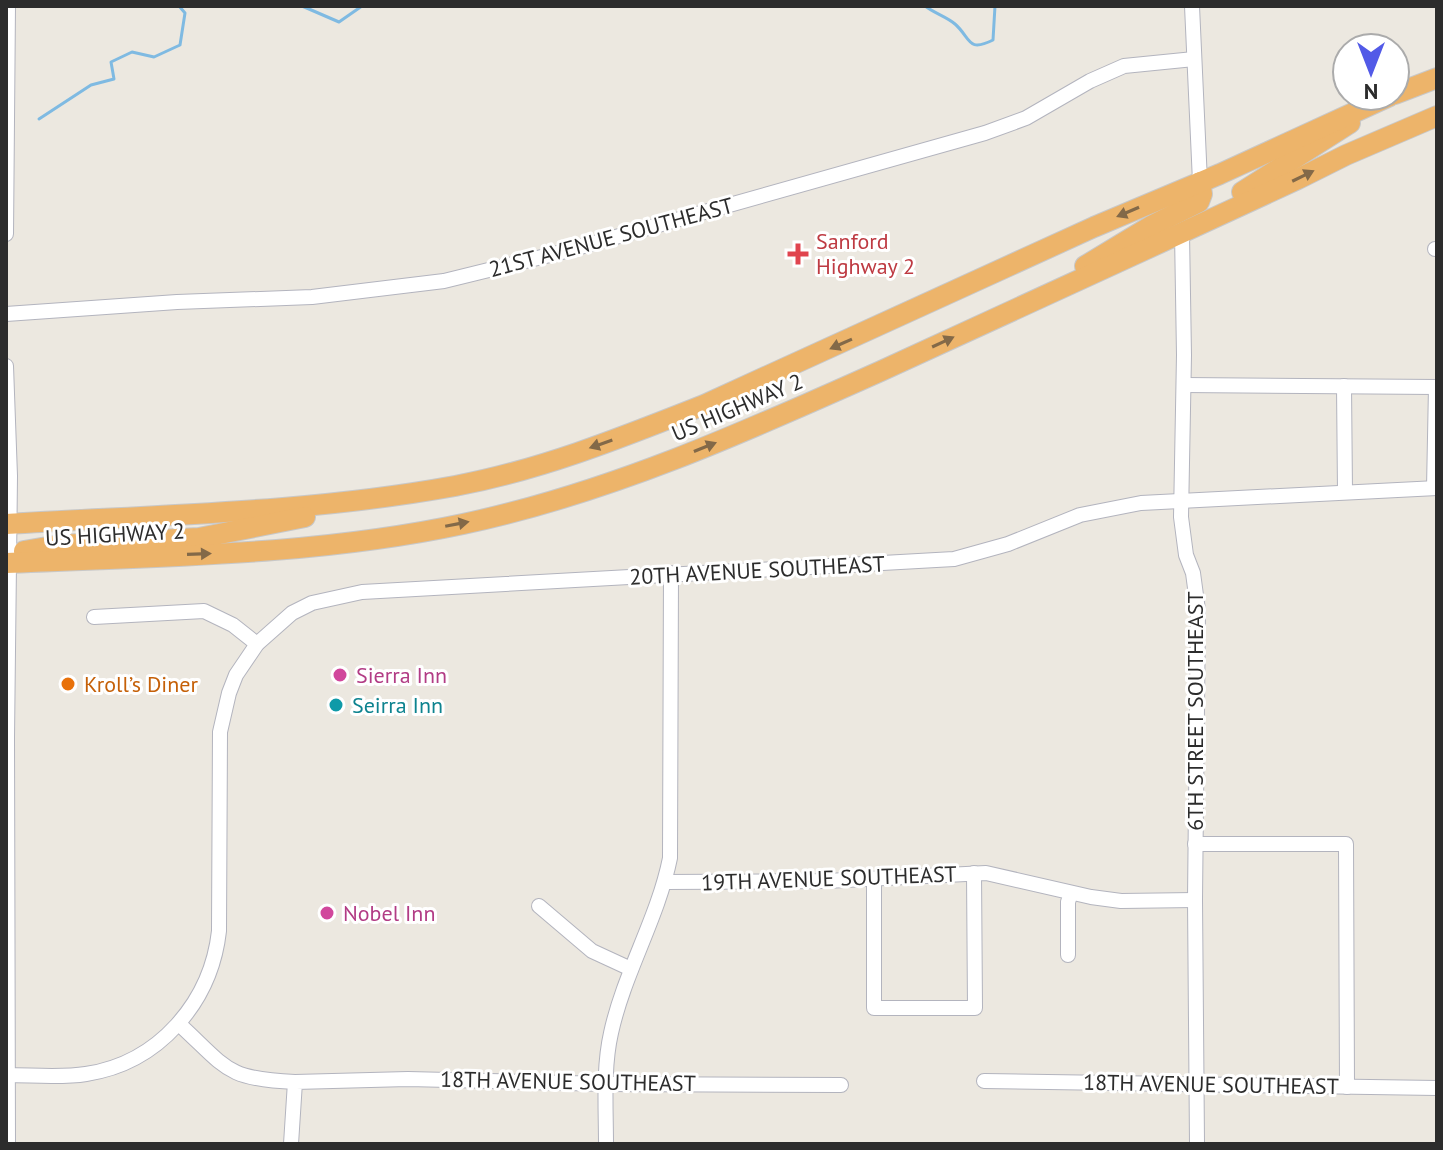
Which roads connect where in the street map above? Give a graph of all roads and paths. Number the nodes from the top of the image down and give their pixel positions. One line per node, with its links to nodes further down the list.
1 (8, 6): 11 (street)
2 (1192, 6): 3 (street)
3 (1194, 59): 9 (street); 12 (street, 21ST AVENUE SOUTHEAST)
4 (1437, 78): 5 (highway, US HIGHWAY 2)
5 (1411, 88)
6 (1354, 112): 9 (highway, US HIGHWAY 2)
7 (1365, 112): 10 (highway)
8 (1437, 116): 10 (highway, US HIGHWAY 2, one-way to 8)
9 (1200, 182): 13 (highway); 20 (highway, US HIGHWAY 2, one-way to 20)
10 (1182, 233): 13 (highway, US HIGHWAY 2); 15 (street, 6TH STREET SOUTHEAST)
11 (6, 234)
12 (6, 314)
13 (1004, 314): 23 (highway, US HIGHWAY 2, one-way to 13)
14 (6, 366): 22 (street)
15 (1184, 385): 16 (street); 21 (street, 6TH STREET SOUTHEAST)
16 (1344, 386): 17 (street); 19 (street)
17 (1436, 387): 18 (street)
18 (1436, 488): 19 (street, 20TH AVENUE SOUTHEAST)
19 (1345, 492): 21 (street, 20TH AVENUE SOUTHEAST)
20 (367, 499): 22 (highway, US HIGHWAY 2); 23 (highway)
21 (1181, 500): 24 (street, 20TH AVENUE SOUTHEAST); 28 (street, 6TH STREET SOUTHEAST)
22 (7, 527): 23 (street)
23 (8, 563): 26 (street)
24 (671, 573): 27 (street, 20TH AVENUE SOUTHEAST); 31 (street)
25 (94, 617): 27 (street)
26 (8, 622): 38 (street)
27 (257, 644): 37 (street)
28 (1195, 844): 33 (street, 6TH STREET SOUTHEAST); 44 (street)
29 (974, 873): 30 (street, 19TH AVENUE SOUTHEAST); 30 (street); 32 (street, 19TH AVENUE SOUTHEAST)
30 (874, 879): 31 (street, 19TH AVENUE SOUTHEAST)
31 (665, 882): 36 (street)
32 (1071, 893): 33 (street, 19TH AVENUE SOUTHEAST); 35 (street)
33 (1195, 900): 41 (street, 6TH STREET SOUTHEAST)
34 (539, 906): 36 (street)
35 (1068, 955)
36 (631, 969): 42 (street)
37 (179, 1024): 38 (street); 40 (street, 18TH AVENUE SOUTHEAST)
38 (7, 1075): 46 (street)
39 (984, 1081): 41 (street, 18TH AVENUE SOUTHEAST)
40 (295, 1082): 42 (street, 18TH AVENUE SOUTHEAST); 47 (street)
41 (1197, 1082): 44 (street, 18TH AVENUE SOUTHEAST); 49 (street, 6TH STREET SOUTHEAST)
42 (606, 1084): 43 (street, 18TH AVENUE SOUTHEAST); 48 (street)
43 (841, 1085)
44 (1347, 1087): 45 (street, 18TH AVENUE SOUTHEAST)
45 (1437, 1088)
46 (8, 1144)
47 (291, 1144)
48 (606, 1144)
49 (1197, 1144)

